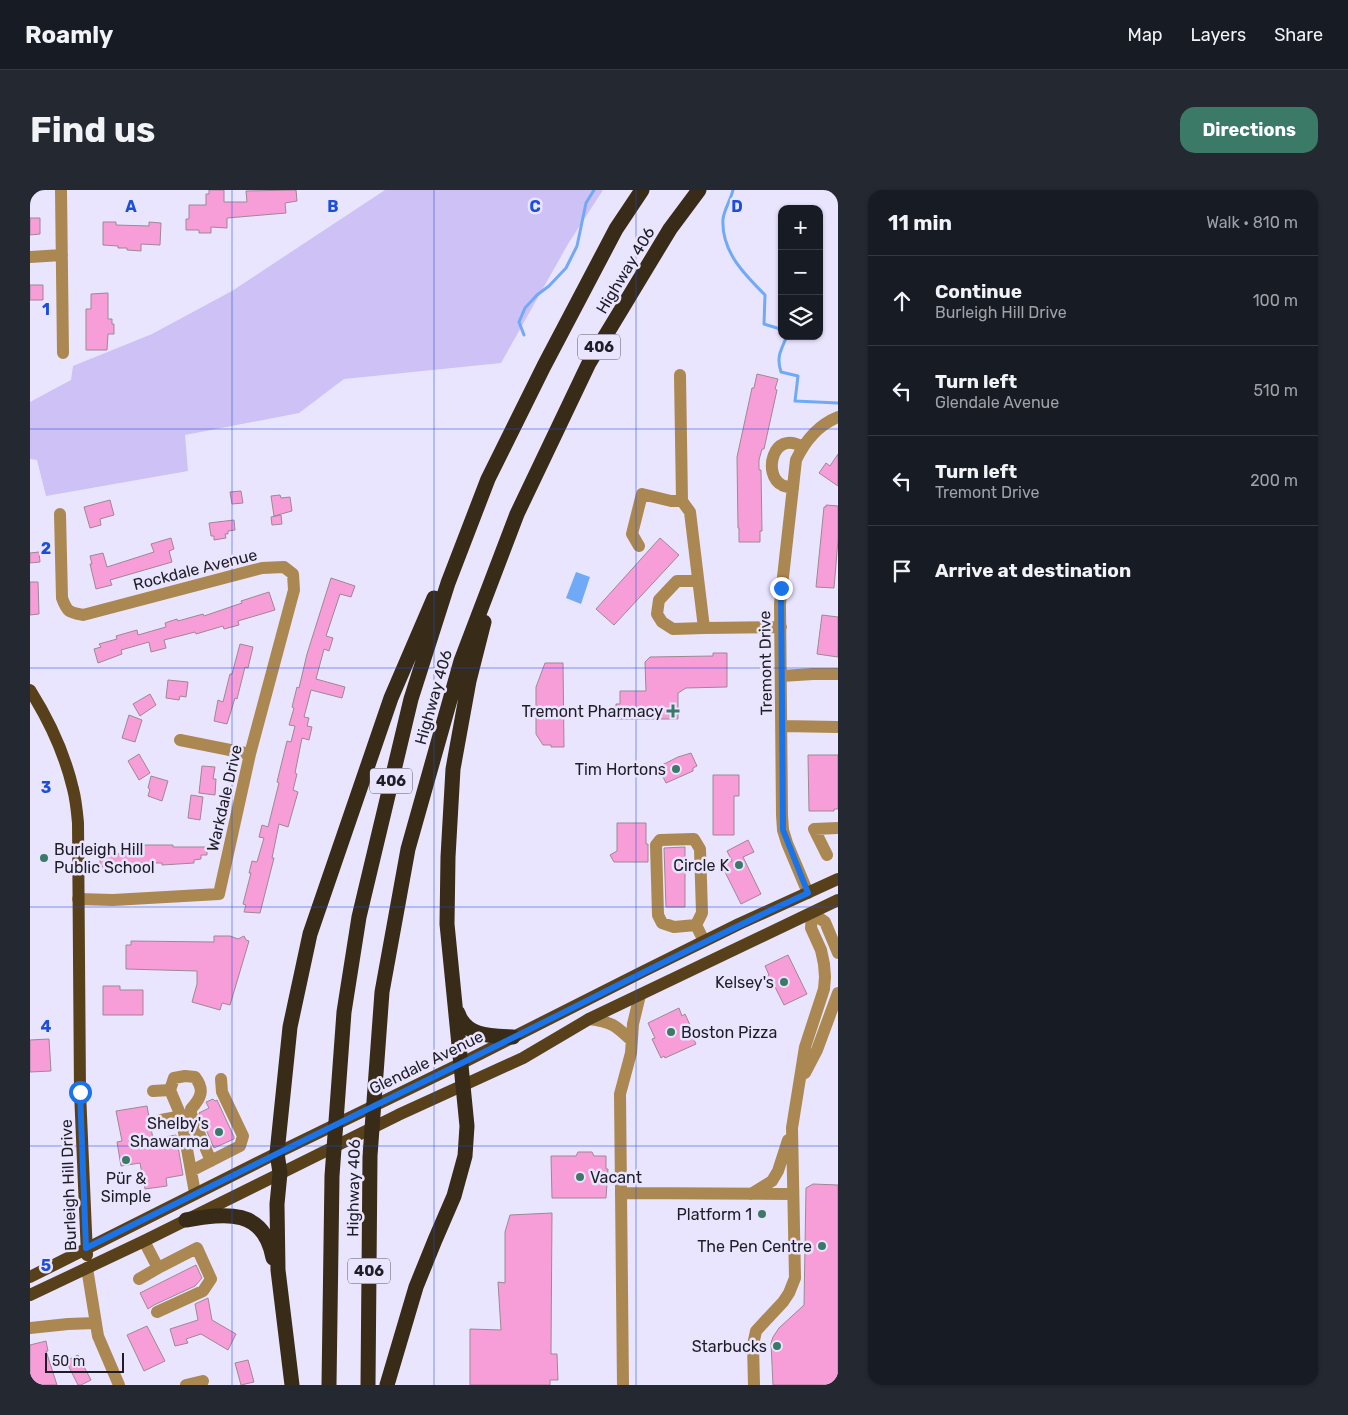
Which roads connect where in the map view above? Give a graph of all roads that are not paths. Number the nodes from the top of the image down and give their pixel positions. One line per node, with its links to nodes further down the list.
1 (61, 190): 4 (street)
2 (642, 190): 10 (highway, Highway 406 / 406)
3 (699, 190): 14 (highway, Highway 406 / 406)
4 (62, 255): 5 (street); 6 (street)
5 (30, 256)
6 (63, 353)
7 (680, 374): 12 (street)
8 (838, 417): 9 (street, Tremont Drive)
9 (802, 447): 11 (street, Tremont Drive); 11 (street)
10 (488, 478): 52 (highway); 76 (highway, Highway 406 / 406)
11 (793, 488): 18 (street, Tremont Drive)
12 (682, 501): 15 (street); 17 (street)
13 (60, 514): 16 (street, Rockdale Avenue)
14 (517, 514): 39 (highway); 77 (highway, Highway 406 / 406)
15 (639, 546)
16 (294, 574): 26 (street, Warkdale Drive)
17 (698, 581): 19 (street); 19 (street)
18 (781, 627): 19 (street); 21 (street, Tremont Drive)
19 (704, 628)
20 (838, 674): 21 (street)
21 (781, 676): 23 (street, Tremont Drive)
22 (30, 690): 31 (main road, Burleigh Hill Drive)
23 (782, 726): 24 (street); 30 (street, Tremont Drive)
24 (838, 727)
25 (180, 740): 26 (street)
26 (250, 754): 31 (street, Warkdale Drive)
27 (838, 828): 28 (street)
28 (827, 855)
29 (838, 879): 30 (main road, Glendale Avenue)
30 (808, 893): 33 (main road); 35 (main road, Glendale Avenue)
31 (78, 899): 62 (main road, Burleigh Hill Drive)
32 (838, 900): 33 (main road)
33 (812, 912): 36 (street); 38 (main road); 45 (street)
34 (696, 925): 34 (street); 35 (street)
35 (704, 941): 41 (main road, Glendale Avenue)
36 (838, 952)
37 (838, 993): 45 (street)
38 (640, 995): 40 (main road); 42 (street)
39 (454, 1002): 41 (highway); 43 (highway)
40 (589, 1019): 42 (street); 46 (main road)
41 (513, 1037): 43 (main road, Glendale Avenue)
42 (631, 1040): 57 (street)
43 (460, 1064): 46 (highway); 52 (main road, Glendale Avenue)
44 (221, 1078): 53 (street)
45 (801, 1080): 51 (street)
46 (463, 1085): 55 (main road); 78 (highway)
47 (170, 1090): 48 (street); 49 (street); 49 (street)
48 (153, 1091)
49 (186, 1115): 50 (street); 53 (street); 54 (street)
50 (161, 1120)
51 (792, 1128): 58 (street); 59 (street)
52 (277, 1153): 55 (highway); 56 (main road, Glendale Avenue)
53 (211, 1161): 54 (street)
54 (191, 1171): 56 (street)
55 (280, 1173): 60 (main road); 68 (highway)
56 (195, 1193): 62 (main road, Glendale Avenue)
57 (622, 1193): 58 (street); 79 (street)
58 (750, 1194): 59 (street)
59 (792, 1194): 80 (street)
60 (186, 1220): 61 (main road); 68 (highway)
61 (144, 1240): 63 (main road); 64 (street)
62 (86, 1248): 63 (main road, Burleigh Hill Drive); 65 (main road, Glendale Avenue)
63 (87, 1268): 67 (main road); 70 (street)
64 (158, 1268): 66 (street); 69 (street)
65 (30, 1277)
66 (138, 1279)
67 (30, 1295)
68 (282, 1303): 75 (highway)
69 (156, 1312)
70 (96, 1323): 71 (street); 73 (street)
71 (30, 1328)
72 (203, 1380): 74 (street)
73 (120, 1385)
74 (186, 1385)
75 (292, 1385)
76 (329, 1385)
77 (368, 1385)
78 (387, 1385)
79 (623, 1385)
80 (754, 1385)

